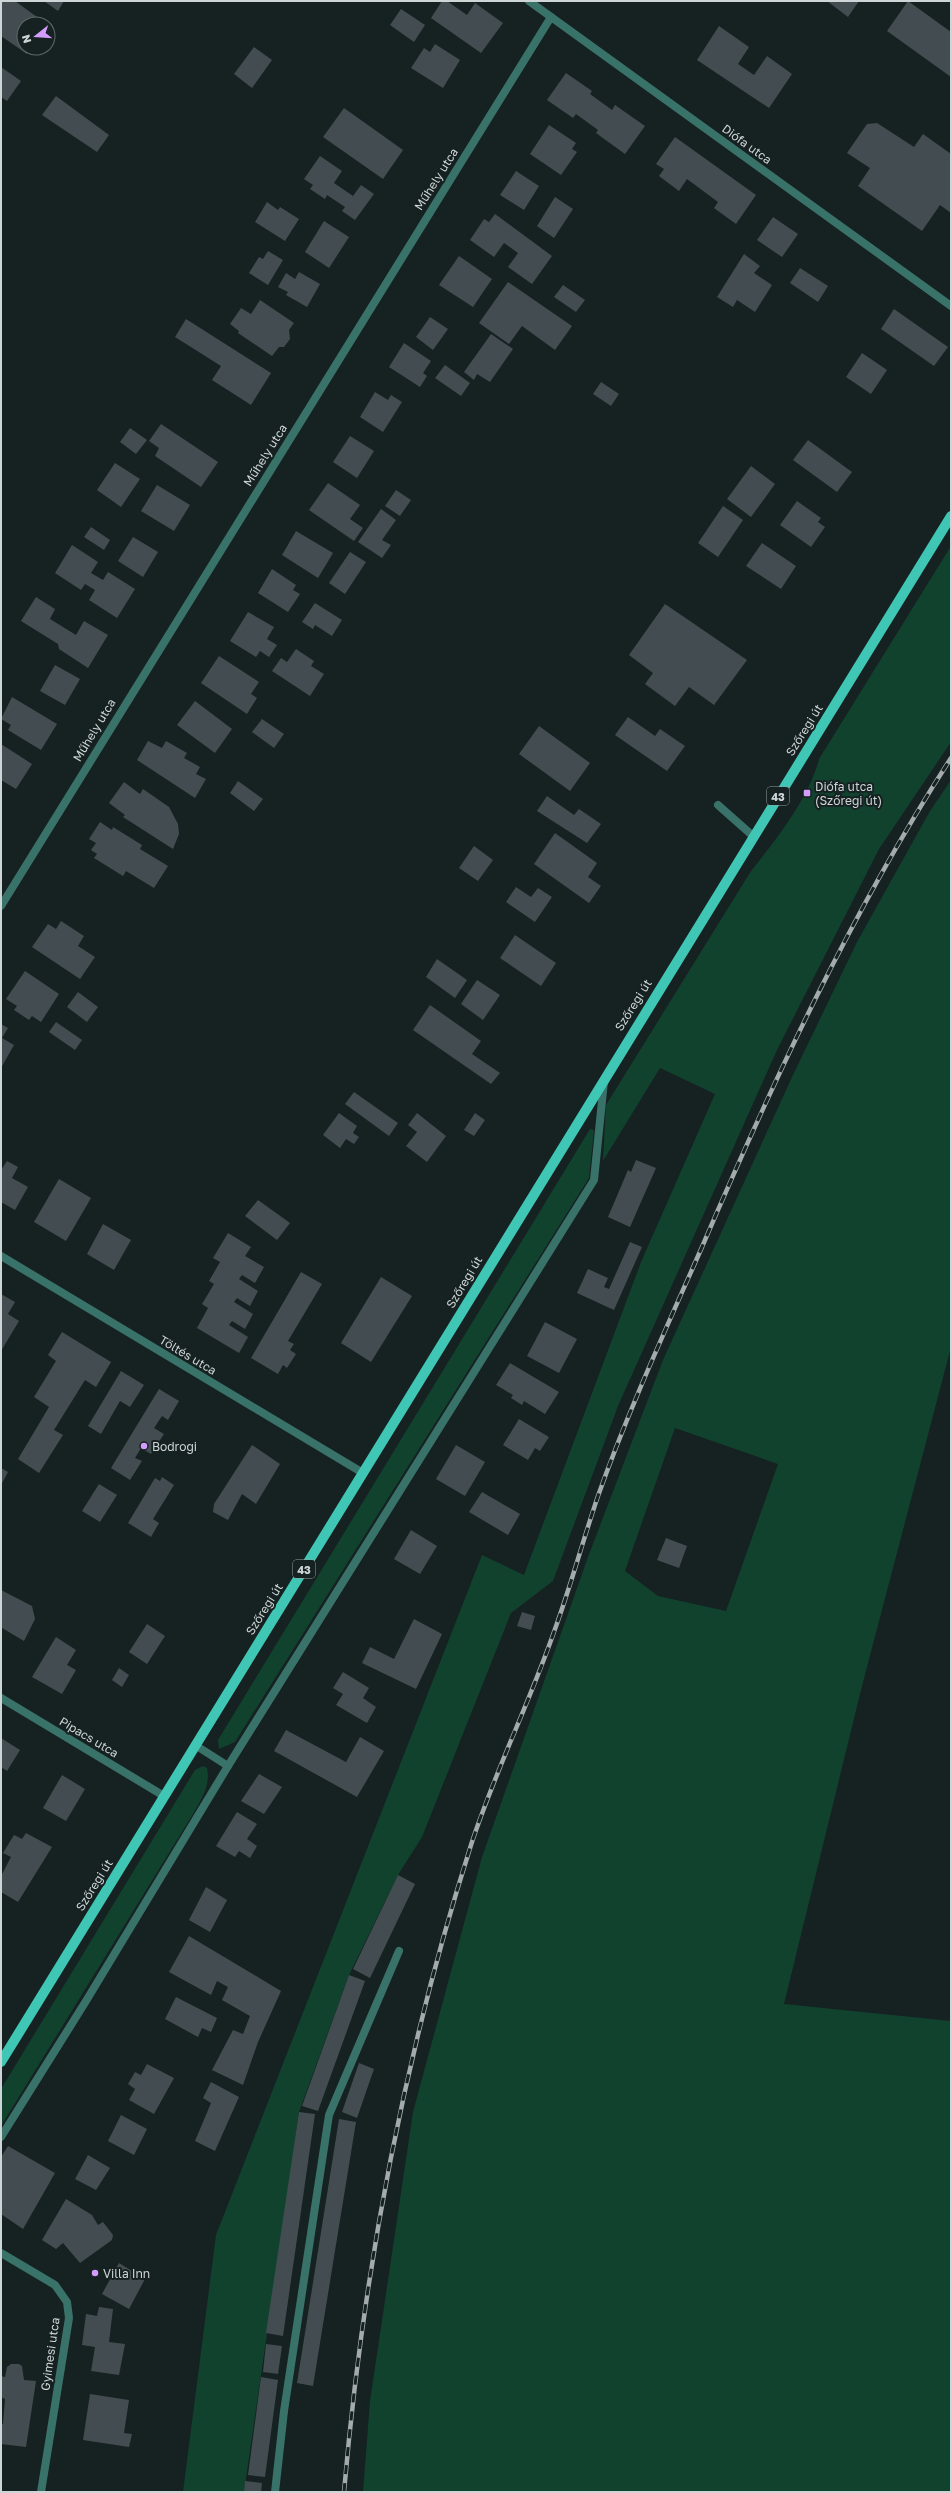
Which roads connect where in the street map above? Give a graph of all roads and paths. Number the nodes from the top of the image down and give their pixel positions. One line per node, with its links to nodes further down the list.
1 (530, 1): 2 (street, Diófa utca)
2 (551, 17): 3 (street, Diófa utca); 7 (street, Műhely utca)
3 (951, 306)
4 (951, 516): 6 (main road, Szőregi út / 43)
5 (718, 805): 6 (street)
6 (753, 836): 8 (main road, Szőregi út / 43)
7 (1, 906)
8 (605, 1076): 10 (main road, Szőregi út / 43); 13 (street)
9 (1, 1256): 10 (street, Töltés utca)
10 (363, 1474): 12 (main road, Szőregi út / 43)
11 (1, 1698): 14 (street, Pipacs utca)
12 (195, 1745): 13 (street); 14 (main road, Szőregi út / 43)
13 (228, 1766): 17 (street)
14 (164, 1796): 16 (main road, Szőregi út / 43)
15 (399, 1951): 20 (street)
16 (1, 2062)
17 (1, 2137)
18 (1, 2253): 19 (street, Gyimesi utca)
19 (41, 2492)
20 (274, 2492)

